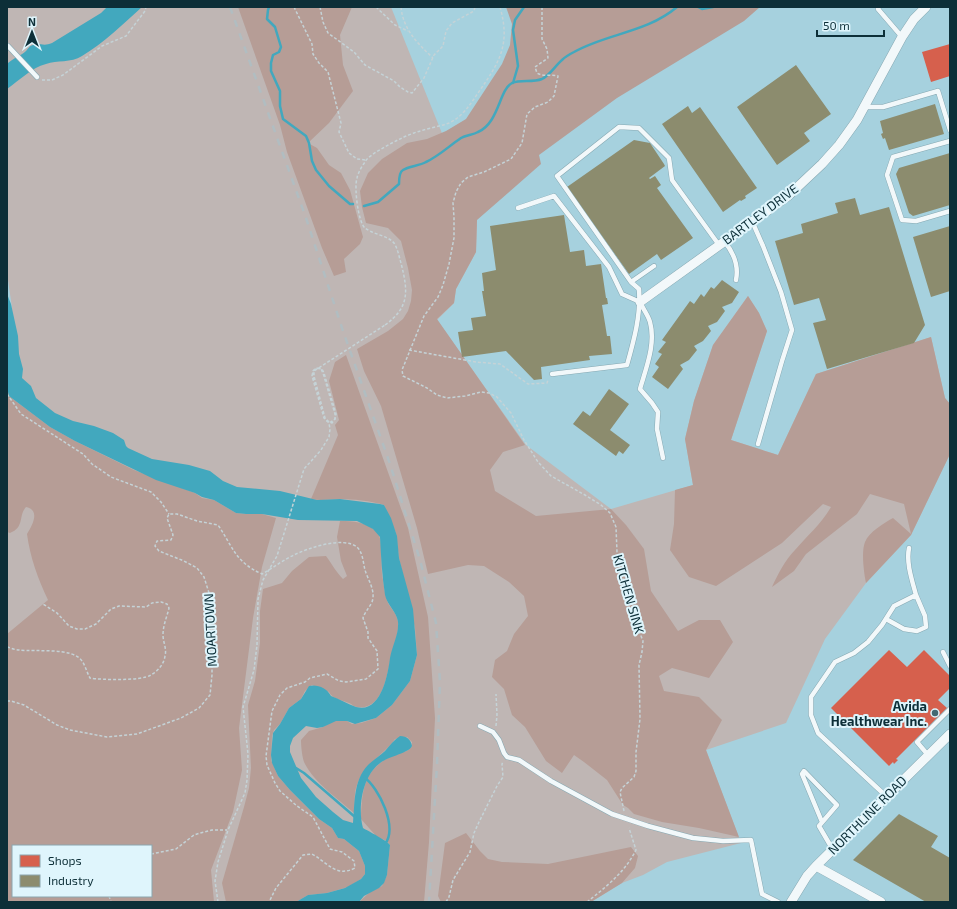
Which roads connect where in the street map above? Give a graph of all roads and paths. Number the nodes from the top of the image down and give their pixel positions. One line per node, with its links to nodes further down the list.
1 (146, 7): 15 (path)
2 (294, 7): 19 (path)
3 (320, 7): 14 (path)
4 (376, 7): 11 (path)
5 (401, 7): 11 (path)
6 (475, 7): 14 (path)
7 (500, 7): 19 (path)
8 (542, 7): 28 (path)
9 (926, 7): 12 (street, BARTLEY DRIVE)
10 (877, 8): 12 (lane)
11 (408, 31): 14 (path)
12 (902, 37): 16 (street, BARTLEY DRIVE)
13 (8, 46): 15 (lane)
14 (433, 58)
15 (37, 77)
16 (864, 107): 17 (lane); 22 (street, BARTLEY DRIVE)
17 (950, 130)
18 (950, 141): 21 (lane)
19 (366, 160): 35 (path, bridge)
20 (518, 208): 27 (lane)
21 (950, 211)
22 (752, 221): 23 (street, BARTLEY DRIVE); 31 (lane)
23 (721, 243): 25 (lane); 26 (lane); 27 (street, BARTLEY DRIVE)
24 (654, 266): 26 (lane)
25 (736, 280)
26 (631, 282): 27 (lane)
27 (640, 302): 29 (lane); 32 (lane)
28 (409, 350): 29 (path); 51 (path, KITCHEN SINK)
29 (552, 374)
30 (7, 394): 33 (path)
31 (758, 444)
32 (663, 458)
33 (168, 514): 35 (path); 43 (path, MOARTOWN)
34 (909, 548): 36 (lane)
35 (270, 570): 53 (path); 58 (path)
36 (916, 595): 38 (lane); 38 (lane)
37 (43, 604): 39 (path)
38 (886, 619): 50 (lane)
39 (7, 647)
40 (943, 652): 41 (lane)
41 (950, 666)
42 (496, 694): 46 (path)
43 (7, 701)
44 (950, 709): 48 (lane)
45 (480, 726): 46 (lane)
46 (495, 734): 49 (lane)
47 (950, 734): 48 (street, NORTHLINE ROAD)
48 (928, 755): 50 (street, NORTHLINE ROAD)
49 (510, 758): 51 (lane); 59 (path)
50 (886, 796): 54 (street, NORTHLINE ROAD)
51 (626, 819): 60 (path); 61 (lane)
52 (822, 822): 52 (lane); 54 (lane)
53 (228, 830): 55 (path); 57 (path)
54 (833, 850): 56 (street, NORTHLINE ROAD)
55 (152, 854)
56 (816, 866): 62 (street, NORTHLINE ROAD); 63 (street)
57 (218, 902)
58 (269, 902)
59 (446, 902)
60 (587, 902)
61 (778, 902)
62 (791, 902)
63 (881, 902)

